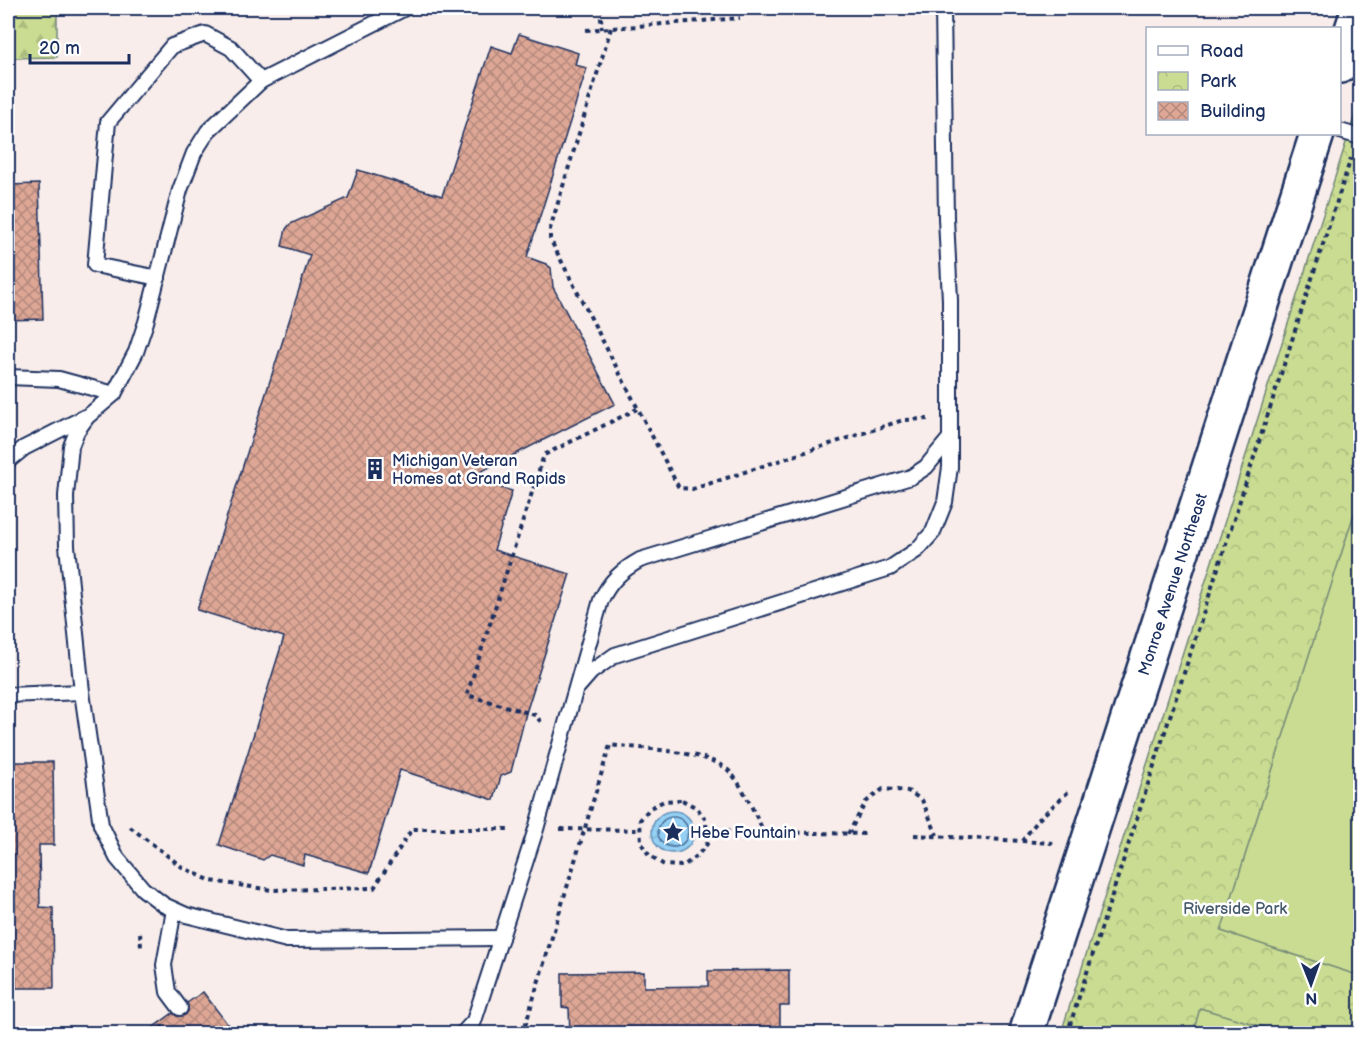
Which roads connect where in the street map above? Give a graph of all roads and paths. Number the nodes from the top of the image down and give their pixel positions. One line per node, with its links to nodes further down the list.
1 (405, 8): 10 (lane)
2 (600, 8): 7 (path)
3 (943, 8): 19 (lane)
4 (1359, 8): 9 (main road)
5 (740, 18): 6 (path)
6 (611, 28): 7 (path); 17 (path)
7 (602, 29): 8 (path)
8 (586, 30)
9 (1343, 68)
10 (261, 81): 14 (lane); 14 (lane)
11 (1341, 131): 13 (lane)
12 (1317, 135): 46 (main road, Monroe Avenue Northeast)
13 (1359, 137): 47 (path)
14 (158, 278): 16 (lane)
15 (8, 377): 16 (lane)
16 (114, 394): 18 (lane)
17 (637, 409): 19 (path); 25 (path)
18 (87, 417): 21 (lane); 23 (lane)
19 (951, 419): 20 (lane)
20 (950, 438): 22 (lane); 22 (lane)
21 (8, 461)
22 (577, 688): 28 (lane)
23 (82, 692): 24 (lane); 27 (lane)
24 (8, 695)
25 (535, 715)
26 (1073, 786): 37 (path)
27 (96, 802): 28 (path); 39 (lane)
28 (536, 829): 29 (path); 40 (lane)
29 (586, 829): 30 (path); 32 (path); 45 (path)
30 (641, 830): 31 (path); 31 (path)
31 (707, 831): 32 (path)
32 (764, 832): 33 (path)
33 (848, 834): 34 (path); 36 (path)
34 (867, 834)
35 (914, 835): 36 (path)
36 (937, 835): 37 (path)
37 (1022, 841): 38 (path)
38 (1056, 843)
39 (174, 910): 40 (lane); 41 (lane)
40 (501, 938): 44 (lane)
41 (180, 1008)
42 (159, 1023): 43 (path)
43 (168, 1034)
44 (462, 1034)
45 (521, 1034)
46 (1026, 1034)
47 (1067, 1034)

